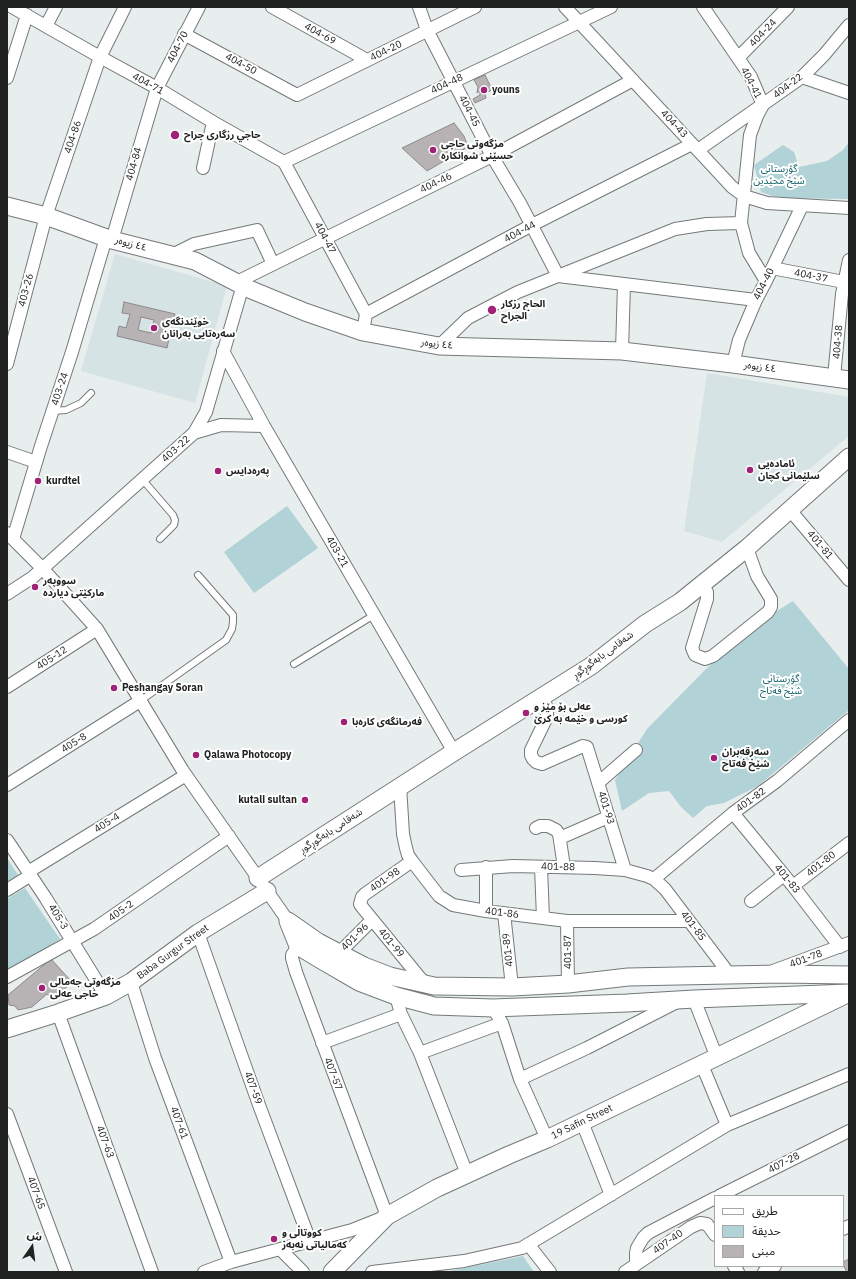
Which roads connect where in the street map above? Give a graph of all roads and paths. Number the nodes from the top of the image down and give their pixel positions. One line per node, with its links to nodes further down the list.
1 (12, 7): 12 (street, 404-71)
2 (56, 7): 15 (street)
3 (125, 7): 18 (street, 404-86)
4 (198, 7): 17 (street, 404-70)
5 (272, 7): 20 (street, 404-69)
6 (419, 7): 16 (street, 404-45)
7 (475, 7): 16 (street, 404-20)
8 (565, 7): 13 (street, 404-43)
9 (611, 7): 13 (street, 404-48)
10 (704, 7): 19 (street, 404-41)
11 (788, 7): 19 (street, 404-24)
12 (27, 15): 15 (street, 404-71); 22 (street)
13 (580, 22): 23 (street, 404-43); 24 (street, 404-48)
14 (849, 25): 21 (street, 404-22)
15 (46, 26): 18 (street, 404-71)
16 (428, 30): 20 (street, 404-20); 24 (street, 404-45)
17 (184, 34): 25 (street, 404-70); 27 (street, 404-50)
18 (100, 57): 25 (street, 404-71); 38 (street, 404-86)
19 (738, 58): 28 (street, 404-41)
20 (367, 60): 27 (street, 404-20)
21 (802, 76): 26 (street); 28 (street, 404-22)
22 (7, 78)
23 (633, 80): 30 (street, 404-43); 31 (street, 404-46)
24 (454, 81): 31 (street, 404-45); 32 (street, 404-48)
25 (157, 88): 29 (street, 404-71); 42 (street, 404-84)
26 (849, 93)
27 (297, 94)
28 (762, 105): 30 (street, 404-22); 34 (street, 404-41)
29 (213, 122): 32 (street, 404-71); 33 (street)
30 (695, 147): 34 (street, 404-43); 40 (street, 404-44)
31 (492, 156): 40 (street, 404-45); 41 (street, 404-46)
32 (284, 162): 41 (street, 404-47)
33 (203, 168)
34 (744, 196): 36 (street, 404-43); 39 (street, 404-41)
35 (7, 206): 38 (street, ٤٤ زیوەر)
36 (802, 206): 37 (street, 404-43); 46 (street, 404-40)
37 (849, 208)
38 (46, 216): 42 (street, ٤٤ زیوەر); 58 (street, 403-26)
39 (741, 223): 47 (street); 48 (street, 404-41)
40 (532, 225): 47 (street, 404-45); 53 (street, 404-44)
41 (326, 238): 45 (street, 404-46); 53 (street, 404-47)
42 (109, 239): 43 (street, ٤٤ زیوەر); 62 (street, 403-24)
43 (172, 255): 45 (street); 50 (street, ٤٤ زیوەر)
44 (849, 260): 49 (street, 404-38)
45 (274, 264): 50 (street, 404-46)
46 (772, 268): 48 (street, 404-40); 49 (street, 404-37)
47 (558, 276): 51 (street); 55 (street)
48 (766, 281): 52 (street, 404-40)
49 (847, 283): 60 (street, 404-38)
50 (240, 284): 54 (street, ٤٤ زیوەر); 56 (street, 403-22)
51 (624, 284): 52 (street); 57 (street)
52 (756, 300): 59 (street, 404-40)
53 (366, 314): 54 (street)
54 (363, 332): 55 (street, ٤٤ زیوەر)
55 (438, 346): 57 (street, ٤٤ زیوەر)
56 (223, 351): 63 (street, 403-21); 64 (street, 403-22)
57 (622, 351): 59 (street, ٤٤ زیوەر)
58 (7, 364)
59 (733, 364): 60 (street, ٤٤ زیوەر)
60 (842, 378)
61 (91, 393): 62 (lane)
62 (53, 411): 67 (street, 403-24)
63 (264, 426): 64 (street); 78 (street, 403-21)
64 (194, 433): 68 (street, 403-22)
65 (7, 452): 67 (street)
66 (849, 457): 69 (street, شەقامی بابەگوڕگوڕ)
67 (36, 462): 70 (street, 403-24)
68 (142, 479): 71 (lane); 73 (street, 403-22)
69 (790, 510): 72 (street, شەقامی بابەگوڕگوڕ); 75 (street, 401-81)
70 (10, 536): 73 (street)
71 (160, 539)
72 (747, 548): 76 (street, شەقامی بابەگوڕگوڕ); 76 (street)
73 (42, 568): 77 (street, 403-22); 79 (street)
74 (198, 576): 83 (lane)
75 (849, 580)
76 (702, 585): 82 (street, شەقامی بابەگوڕگوڕ)
77 (7, 594)
78 (374, 615): 80 (lane); 86 (street, 403-21)
79 (97, 629): 81 (street, 405-12); 83 (street)
80 (294, 664)
81 (7, 687)
82 (539, 698): 86 (street, شەقامی بابەگوڕگوڕ); 88 (street, 401-93)
83 (140, 701): 87 (street); 89 (street, 405-8)
84 (849, 720): 91 (street, 401-82)
85 (636, 750): 88 (street)
86 (454, 752): 90 (street, شەقامی بابەگوڕگوڕ)
87 (186, 775): 94 (street); 104 (street, 405-4)
88 (598, 783): 92 (street, 401-93)
89 (7, 785)
90 (400, 786): 98 (street, 401-86); 107 (street, شەقامی بابەگوڕگوڕ)
91 (733, 813): 105 (street, 401-83); 106 (street, 401-82)
92 (608, 817): 95 (street); 103 (street, 401-93)
93 (536, 828): 95 (street)
94 (229, 836): 107 (street); 120 (street, 405-2)
95 (560, 838): 101 (street)
96 (7, 840): 104 (street, 405-3)
97 (849, 842): 108 (street, 401-80)
98 (412, 861): 111 (street, 401-98); 112 (street, 401-86)
99 (486, 867): 100 (street, 401-88); 102 (street, 401-88); 112 (street)
100 (541, 867): 101 (street, 401-88); 114 (street)
101 (564, 867): 103 (street, 401-88)
102 (461, 870)
103 (625, 870): 106 (street, 401-88)
104 (29, 873): 109 (street, 405-4); 120 (street, 405-3)
105 (784, 874): 108 (street, 401-83); 110 (street)
106 (654, 879): 116 (street, 401-85)
107 (262, 885): 117 (street); 119 (street, Baba Gurgur Street)
108 (793, 886): 122 (street, 401-83)
109 (7, 890)
110 (751, 900)
111 (360, 901): 115 (street, 401-99)
112 (486, 911): 113 (street, 401-86)
113 (504, 913): 114 (street, 401-86); 132 (street, 401-89)
114 (543, 918): 118 (street, 401-86)
115 (372, 920): 123 (street, 401-96); 130 (street, 401-99)
116 (689, 920): 118 (street, 401-86); 125 (street, 401-85)
117 (288, 921): 121 (street)
118 (567, 921): 131 (street, 401-87)
119 (198, 933): 129 (street, Baba Gurgur Street); 159 (street, 407-59)
120 (72, 941): 128 (street, 405-2); 134 (street, 405-3)
121 (303, 941): 123 (street); 135 (street); 143 (street, 407-57)
122 (844, 945): 124 (street, 401-78)
123 (339, 953): 130 (street)
124 (763, 974): 125 (street); 126 (street)
125 (730, 975): 127 (street)
126 (849, 975)
127 (628, 976): 131 (street); 137 (street)
128 (7, 977)
129 (131, 982): 134 (street, Baba Gurgur Street); 162 (street, 407-61)
130 (425, 984): 132 (street)
131 (568, 984): 132 (street)
132 (512, 987)
133 (849, 993): 136 (street); 145 (street, 19 Safin Street)
134 (106, 996): 139 (street, Baba Gurgur Street)
135 (396, 996): 138 (street); 140 (street)
136 (688, 999): 137 (street); 145 (street); 147 (street)
137 (627, 1003): 138 (street)
138 (493, 1008): 141 (street)
139 (58, 1013): 142 (street, Baba Gurgur Street); 169 (street, 407-63)
140 (401, 1014): 143 (street); 144 (street)
141 (502, 1023): 144 (street); 147 (street)
142 (7, 1029)
143 (322, 1043): 157 (street, 407-57)
144 (420, 1053): 153 (street)
145 (709, 1061): 149 (street, 19 Safin Street); 150 (street)
146 (849, 1074): 150 (street)
147 (520, 1079): 152 (street)
148 (7, 1114): 168 (street, 407-65)
149 (582, 1122): 152 (street, 19 Safin Street); 154 (street)
150 (728, 1125): 154 (street)
151 (849, 1131): 155 (street, 407-28)
152 (547, 1139): 153 (street, 19 Safin Street)
153 (467, 1174): 157 (street, 19 Safin Street)
154 (611, 1195): 160 (street)
155 (721, 1195)
156 (714, 1199): 163 (street)
157 (387, 1216): 159 (street); 171 (street, 19 Safin Street)
158 (713, 1232): 163 (street, 407-40)
159 (310, 1241): 161 (street)
160 (528, 1244): 165 (street); 167 (street)
161 (280, 1249): 162 (street); 170 (street)
162 (231, 1262): 166 (street)
163 (636, 1264): 173 (street, 407-40)
164 (773, 1267): 174 (street)
165 (421, 1269): 172 (street)
166 (209, 1271)
167 (549, 1271)
168 (66, 1272)
169 (152, 1272)
170 (303, 1272)
171 (332, 1272)
172 (372, 1272)
173 (626, 1272)
174 (764, 1272)

